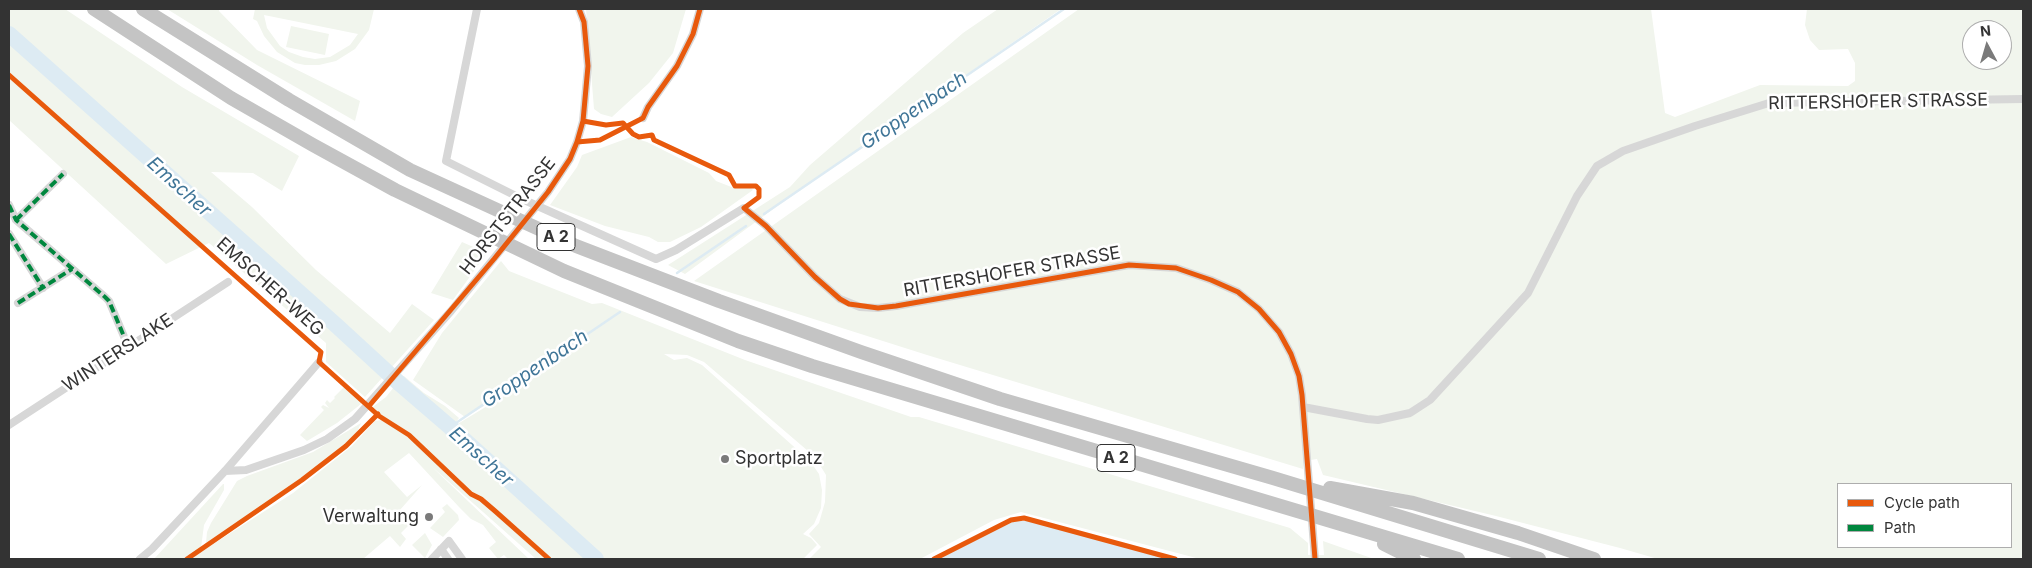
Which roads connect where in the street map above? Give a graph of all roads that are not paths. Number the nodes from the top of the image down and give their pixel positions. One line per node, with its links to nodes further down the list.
1 (94, 9): 22 (highway, A 2)
2 (143, 9): 21 (highway, A 2)
3 (476, 9): 18 (street, RITTERSHOFER STRASSE)
4 (579, 9): 20 (street, HORSTSTRASSE)
5 (700, 9): 7 (street)
6 (2023, 99): 18 (street, RITTERSHOFER STRASSE)
7 (643, 118)
8 (63, 174): 10 (street)
9 (9, 205): 10 (street)
10 (16, 220): 12 (street)
11 (9, 234): 14 (street)
12 (72, 269): 14 (street); 16 (street)
13 (228, 282): 16 (street, WINTERSLAKE)
14 (43, 288): 15 (street)
15 (18, 303)
16 (128, 346): 19 (street, WINTERSLAKE)
17 (319, 362): 20 (street)
18 (1304, 407): 24 (street, RITTERSHOFER STRASSE)
19 (9, 425)
20 (225, 471): 25 (street)
21 (1273, 478): 31 (highway, A 2); 32 (highway)
22 (1355, 529): 29 (highway); 30 (highway, A 2)
23 (441, 549): 26 (street); 27 (street); 28 (street)
24 (1315, 555)
25 (140, 559)
26 (432, 559)
27 (448, 559)
28 (462, 559)
29 (1414, 559)
30 (1458, 559)
31 (1539, 559)
32 (1594, 559)

